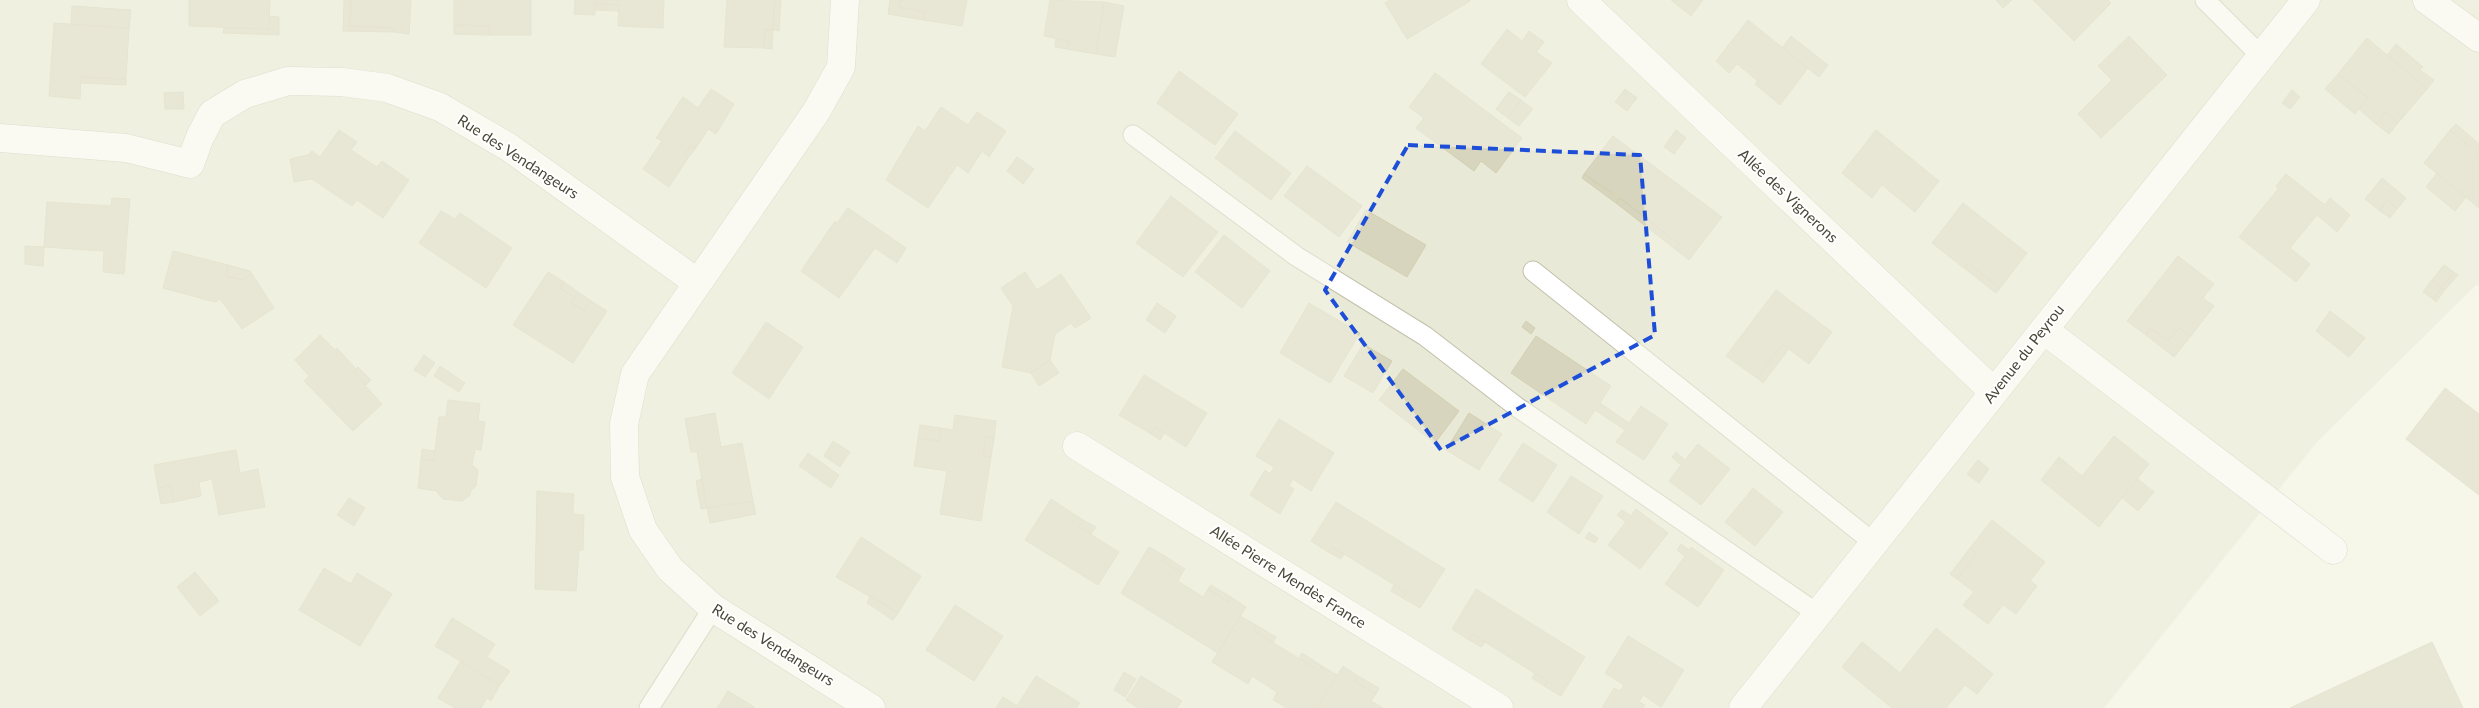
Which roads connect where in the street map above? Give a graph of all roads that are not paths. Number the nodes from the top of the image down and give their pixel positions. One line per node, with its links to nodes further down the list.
1 (846, 0): 11 (street, Rue des Vendangeurs)
2 (1581, 0): 13 (street, Allée des Vignerons)
3 (2205, 0): 7 (lane)
4 (2306, 0): 7 (street, Avenue du Peyrou)
5 (2426, 0): 6 (street)
6 (2479, 38)
7 (2261, 56): 12 (street, Avenue du Peyrou)
8 (1134, 135): 18 (lane)
9 (0, 138): 11 (street, Rue des Vendangeurs)
10 (1534, 271): 15 (lane)
11 (698, 283): 17 (street, Rue des Vendangeurs)
12 (2044, 330): 13 (street, Avenue du Peyrou); 16 (street)
13 (1994, 392): 15 (street, Avenue du Peyrou)
14 (1077, 446): 21 (street, Allée Pierre Mendès France)
15 (1874, 543): 18 (street, Avenue du Peyrou)
16 (2333, 550)
17 (713, 608): 19 (lane); 20 (street, Rue des Vendangeurs)
18 (1818, 614): 22 (street, Avenue du Peyrou)
19 (649, 708)
20 (872, 708)
21 (1499, 708)
22 (1743, 708)

